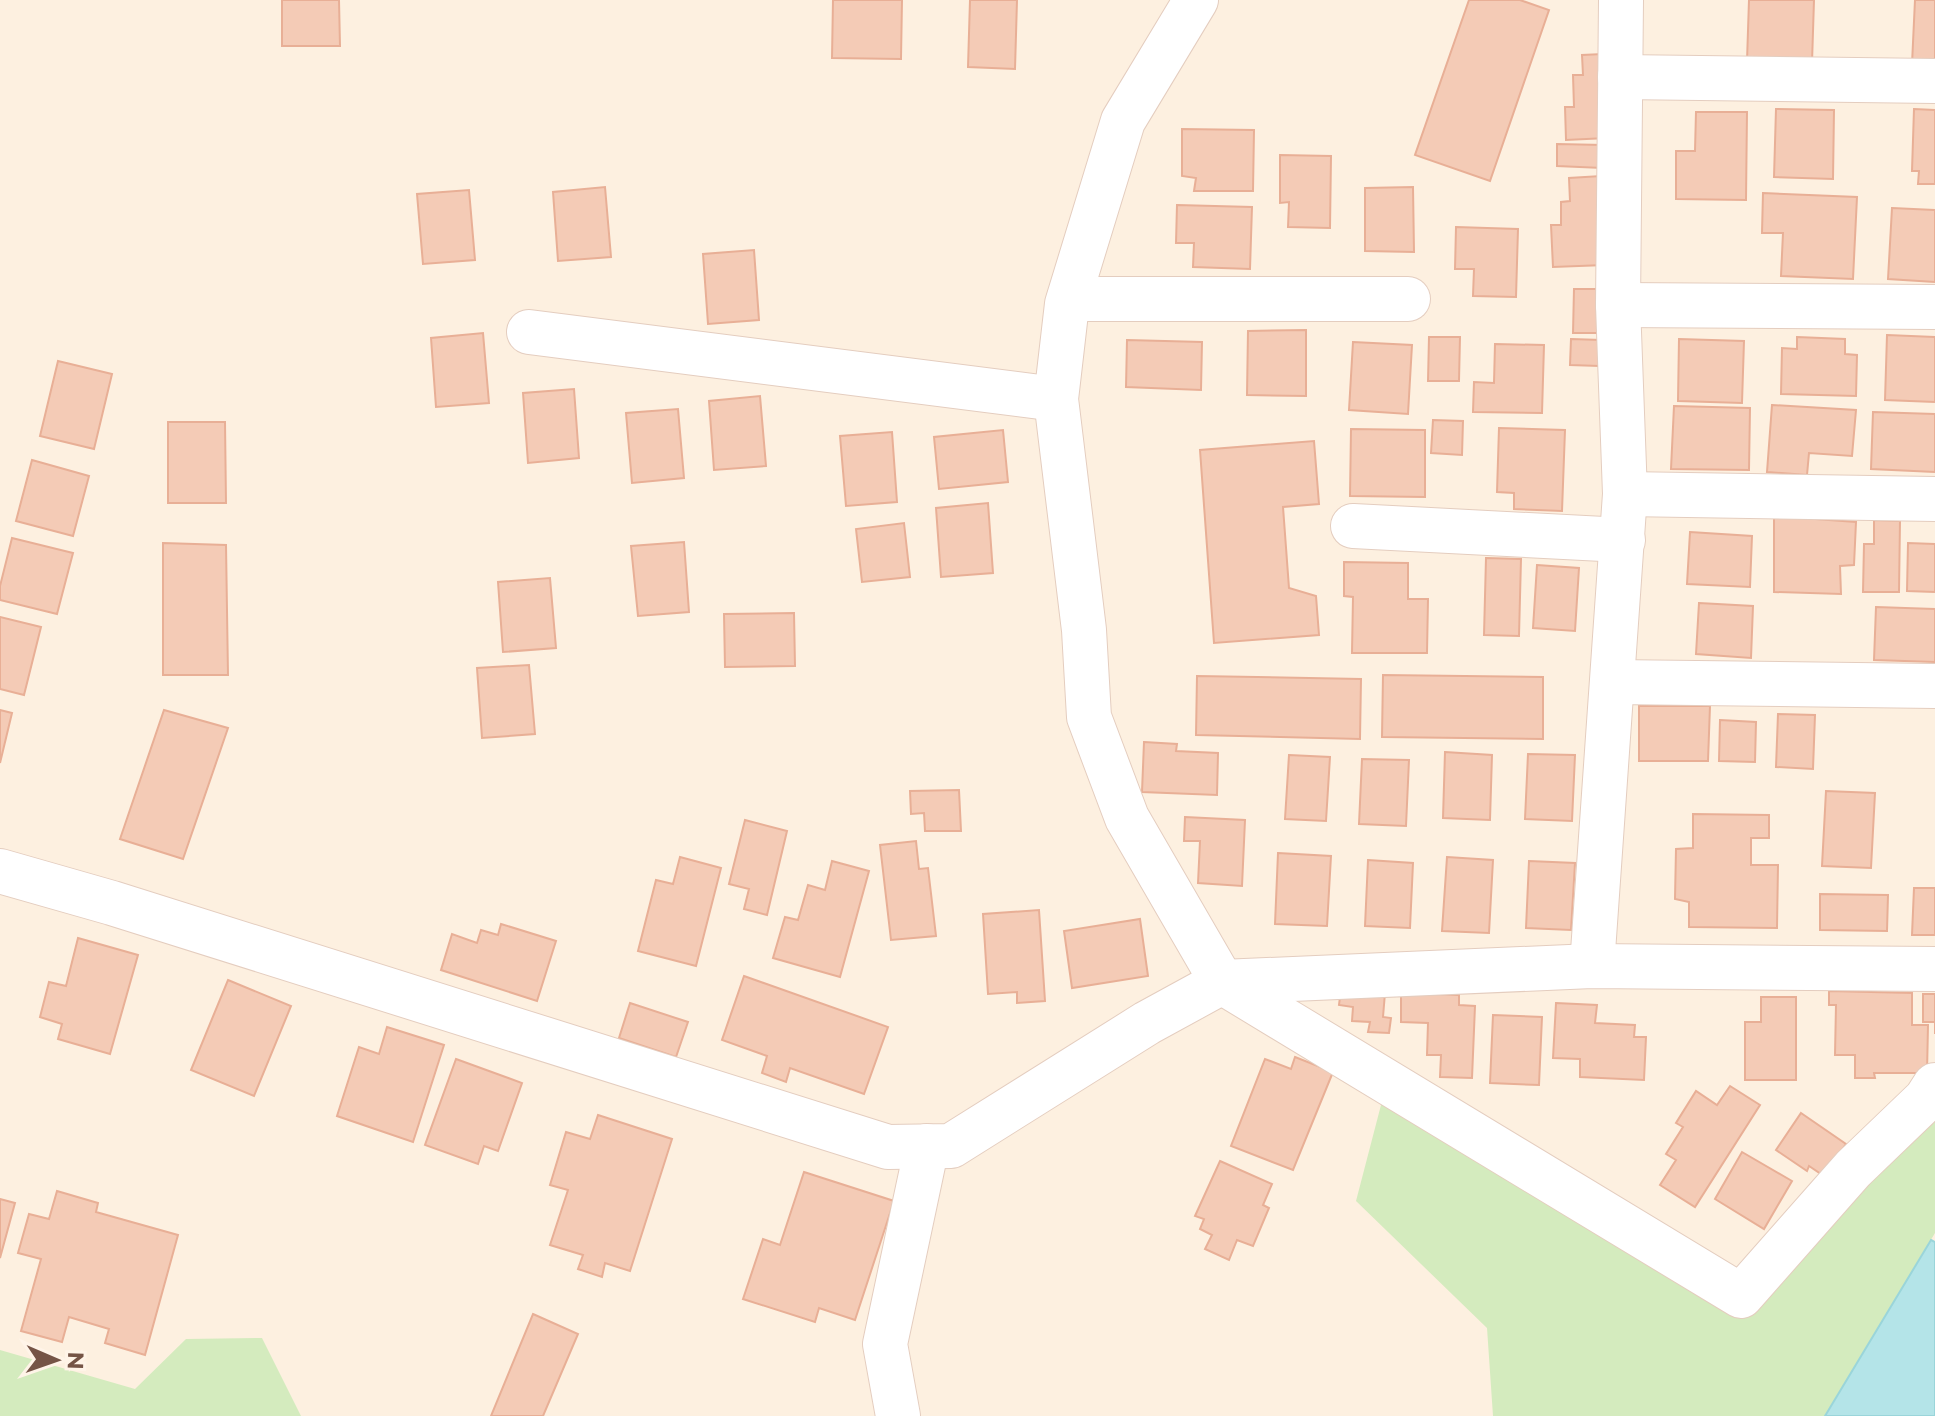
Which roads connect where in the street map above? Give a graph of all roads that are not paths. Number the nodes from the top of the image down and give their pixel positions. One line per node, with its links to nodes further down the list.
1 (1196, 0): 5 (street)
2 (1621, 0): 3 (street)
3 (1620, 77): 4 (street); 7 (street)
4 (1935, 81)
5 (1069, 299): 6 (street); 10 (street)
6 (1408, 299)
7 (1618, 305): 8 (street); 11 (street)
8 (1935, 307)
9 (529, 332): 10 (street)
10 (1056, 399): 20 (street)
11 (1625, 494): 12 (street); 14 (street)
12 (1935, 499)
13 (1353, 526): 14 (street)
14 (1623, 540): 15 (street)
15 (1613, 682): 16 (street); 18 (street)
16 (1935, 686)
17 (0, 871): 22 (street)
18 (1592, 966): 19 (street); 20 (street)
19 (1935, 969)
20 (1222, 982): 21 (street); 22 (street)
21 (1935, 1085)
22 (927, 1146): 23 (street)
23 (898, 1416)

